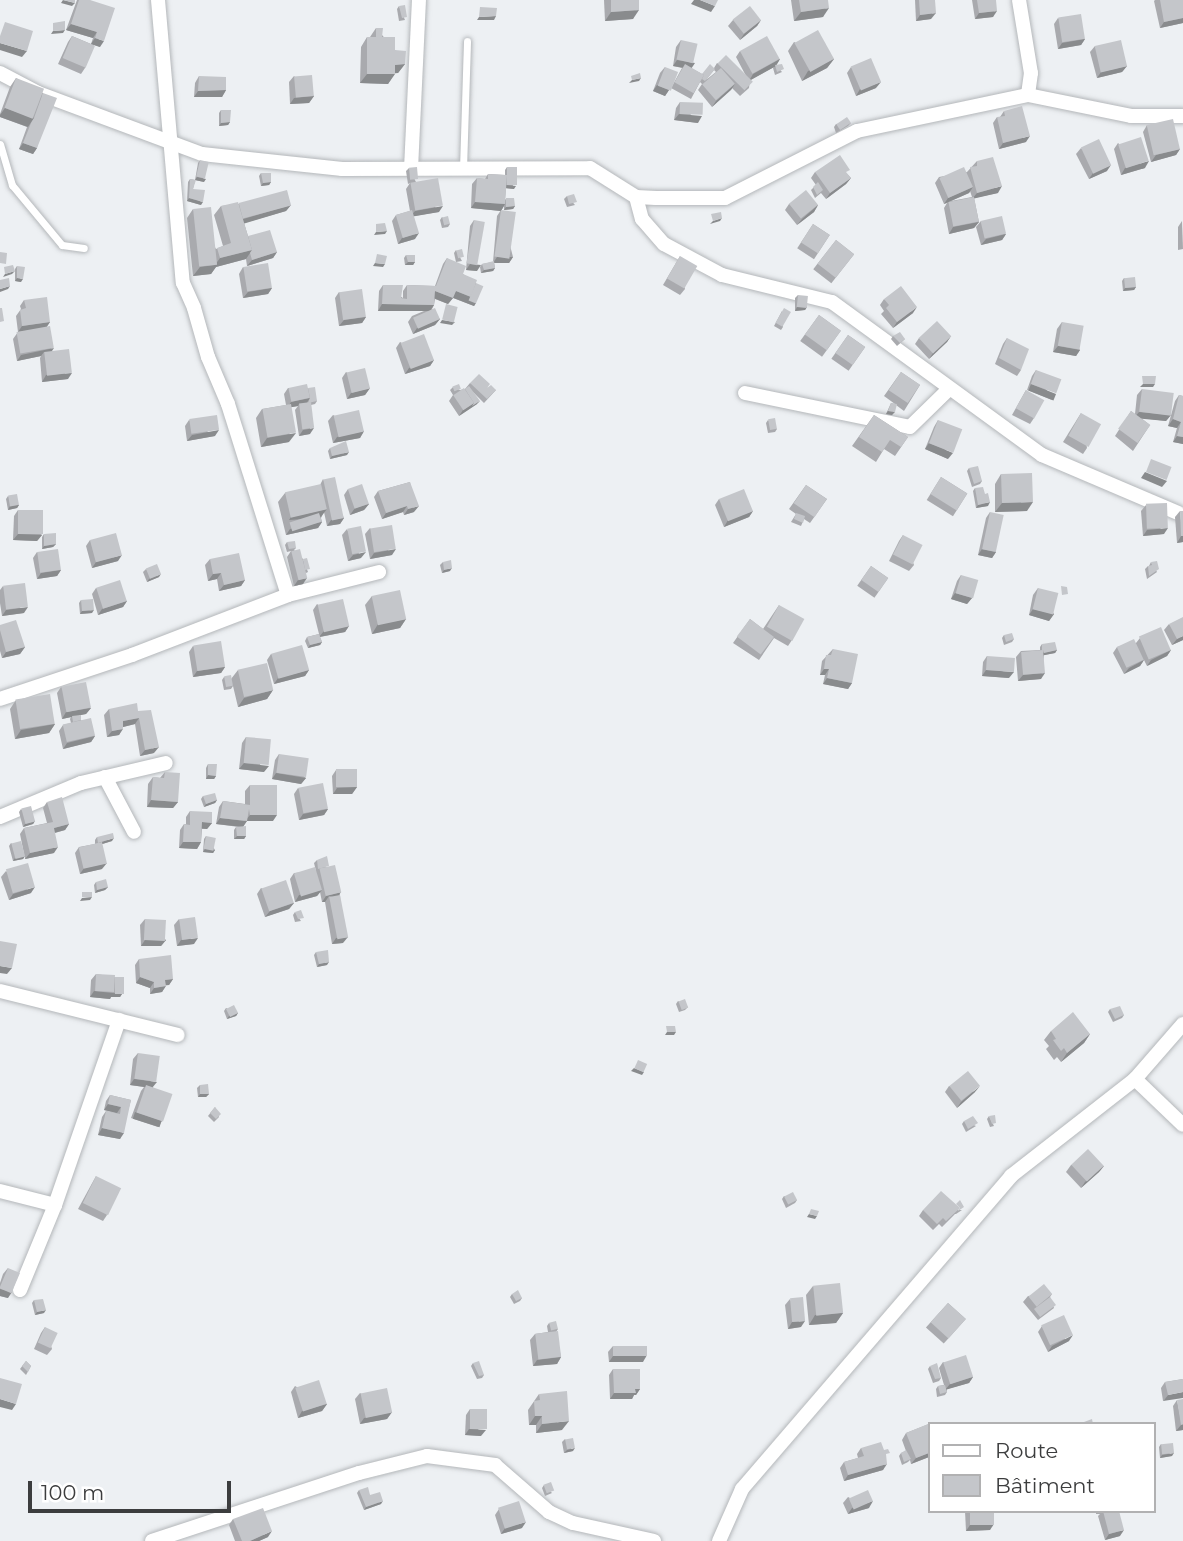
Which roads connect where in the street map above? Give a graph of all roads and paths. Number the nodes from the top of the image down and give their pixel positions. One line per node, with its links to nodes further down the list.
1 (158, 0): 8 (street)
2 (419, 0): 10 (street)
3 (1019, 0): 6 (street)
4 (467, 41): 11 (lane)
5 (0, 73): 8 (street)
6 (1028, 95): 7 (street); 12 (street)
7 (1183, 116)
8 (171, 142): 10 (street); 18 (street)
9 (0, 144): 13 (lane)
10 (411, 169): 11 (street)
11 (463, 169): 12 (street)
12 (636, 197): 14 (street)
13 (84, 248)
14 (949, 389): 15 (street); 16 (street)
15 (745, 393)
16 (1178, 513)
17 (379, 572): 18 (street)
18 (288, 595): 19 (street)
19 (0, 699)
20 (166, 763): 21 (street)
21 (105, 778): 22 (street); 23 (street)
22 (0, 817)
23 (134, 832)
24 (0, 991): 25 (street)
25 (119, 1020): 27 (street); 31 (street)
26 (1183, 1024): 28 (street)
27 (178, 1035)
28 (1135, 1079): 29 (street); 35 (street)
29 (1183, 1125)
30 (0, 1191): 31 (street)
31 (55, 1205): 32 (street)
32 (20, 1290)
33 (152, 1541): 34 (street)
34 (654, 1541)
35 (719, 1541)

